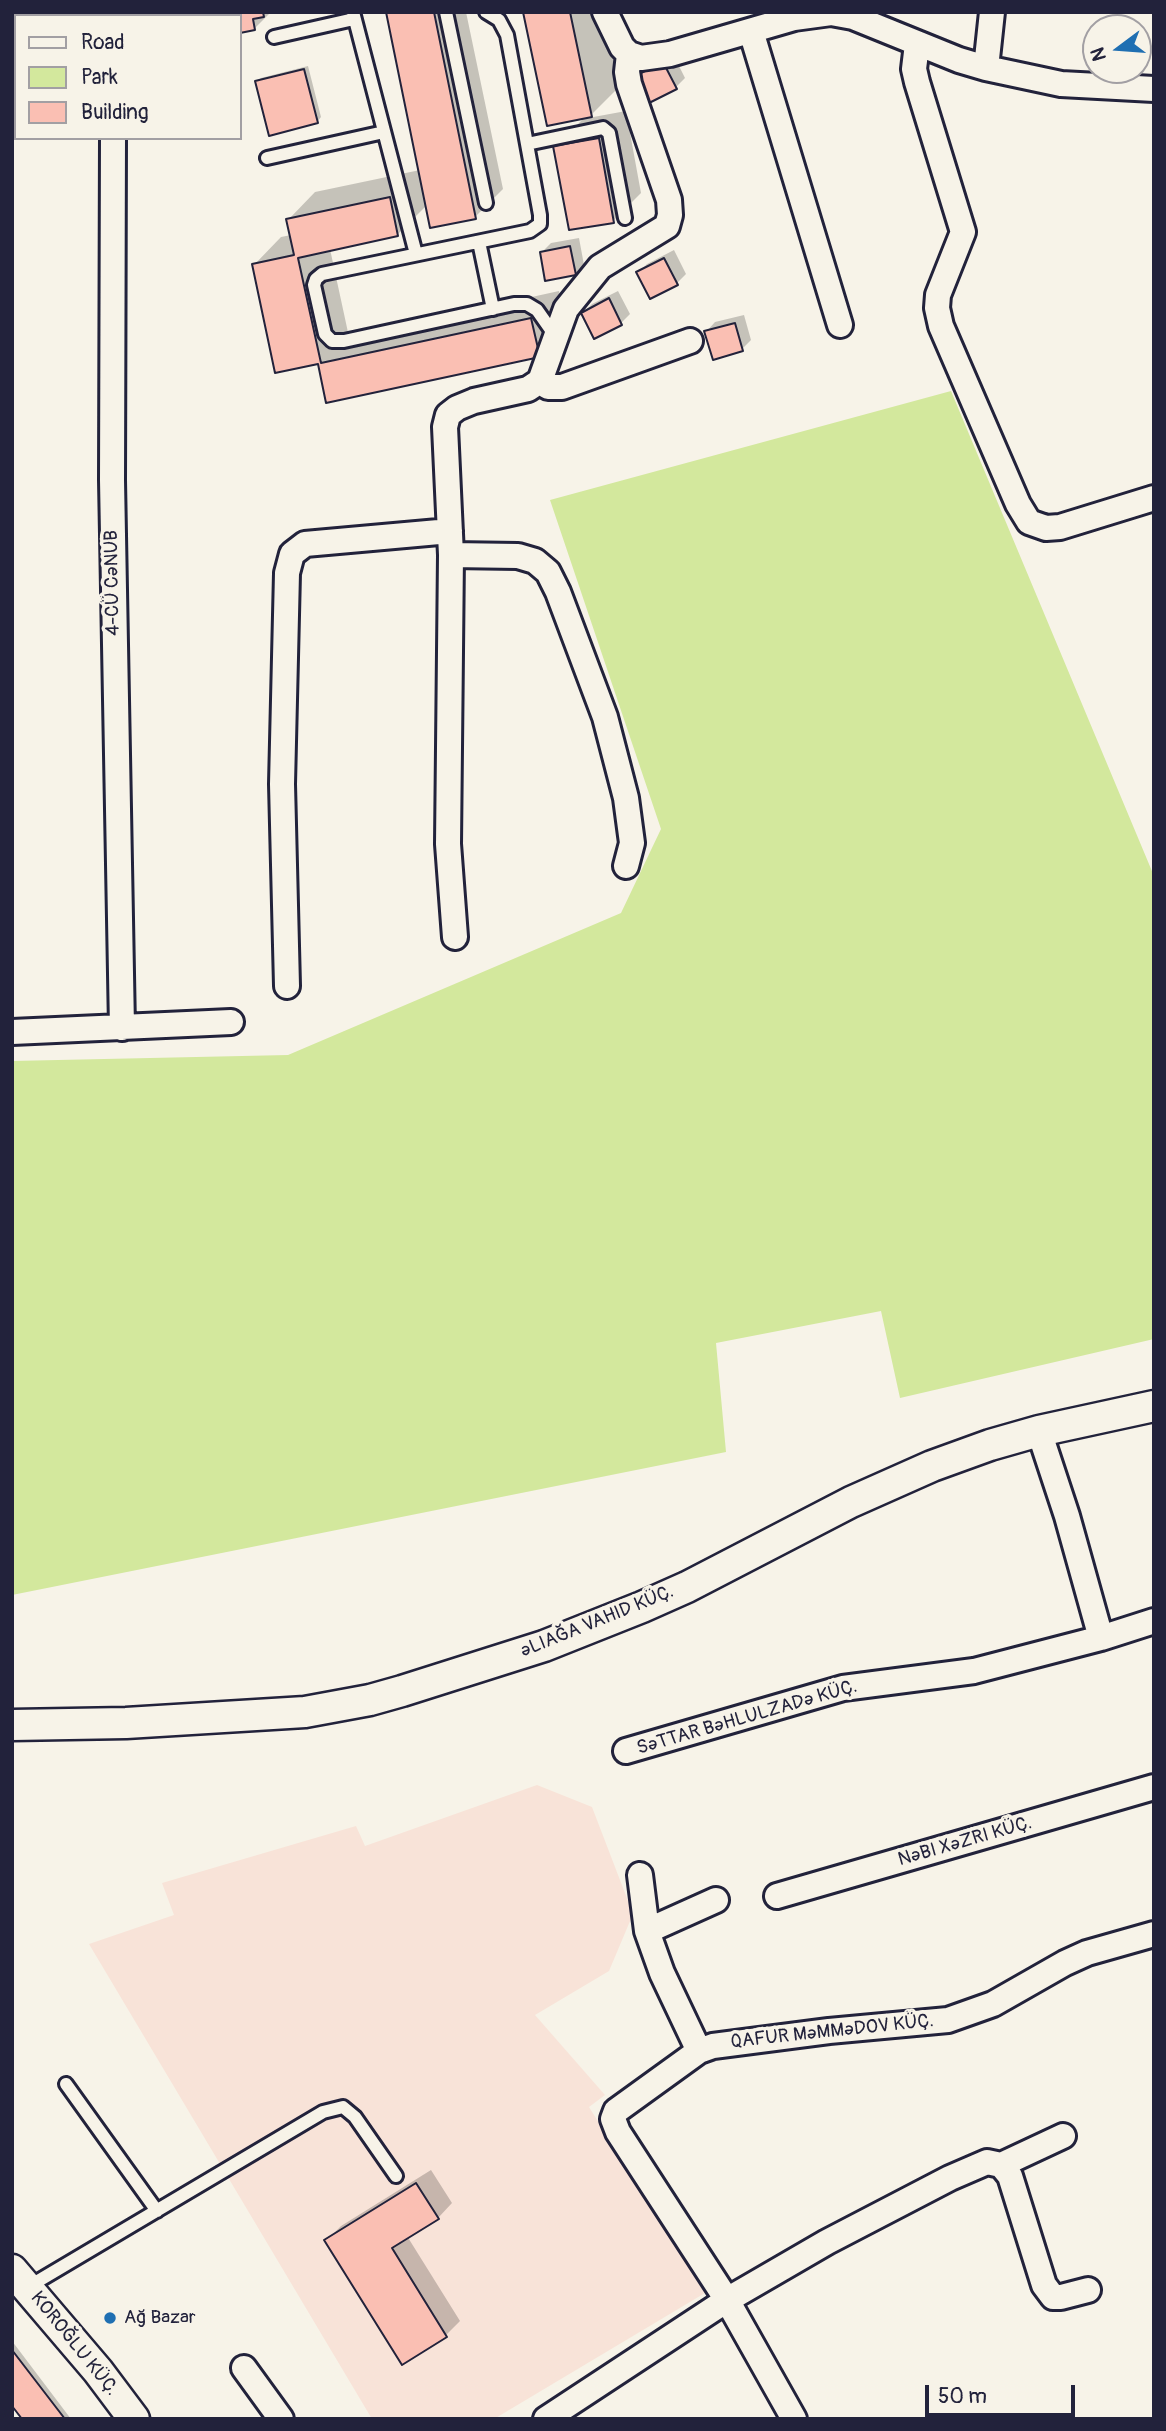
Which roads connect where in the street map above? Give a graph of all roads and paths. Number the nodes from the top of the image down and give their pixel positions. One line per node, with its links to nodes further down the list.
1 (446, 12): 17 (lane)
2 (486, 12): 15 (lane)
3 (605, 12): 10 (street)
4 (992, 12): 11 (street)
5 (354, 15): 8 (lane); 13 (lane)
6 (853, 15): 7 (street); 9 (street)
7 (751, 31): 10 (street); 22 (street)
8 (274, 37)
9 (917, 44): 11 (street); 26 (street)
10 (629, 54): 25 (street)
11 (986, 68): 12 (street)
12 (1154, 89)
13 (384, 132): 16 (lane); 20 (lane)
14 (113, 140): 32 (street, 4-CÜ CƏNUB)
15 (527, 144): 18 (lane); 19 (lane)
16 (267, 158)
17 (486, 203)
18 (625, 218)
19 (479, 242): 20 (lane); 21 (lane)
20 (416, 254): 21 (lane)
21 (492, 309): 23 (lane)
22 (840, 325)
23 (551, 331)
24 (690, 341): 25 (street)
25 (540, 381): 27 (street)
26 (1154, 498)
27 (451, 543): 28 (street); 29 (street); 30 (street)
28 (626, 866)
29 (455, 937)
30 (287, 986)
31 (231, 1023): 32 (street)
32 (122, 1028): 33 (street)
33 (12, 1032)
34 (1154, 1406): 35 (street, ƏLIAĞA VAHID KÜÇ.)
35 (1040, 1431): 37 (street); 38 (street, ƏLIAĞA VAHID KÜÇ.)
36 (1154, 1621): 37 (street, SƏTTAR BƏHLULZADƏ KÜÇ.)
37 (1101, 1638): 39 (street, SƏTTAR BƏHLULZADƏ KÜÇ.)
38 (12, 1725)
39 (626, 1751)
40 (1154, 1787): 42 (street, NƏBI XƏZRI KÜÇ.)
41 (640, 1875): 44 (street)
42 (777, 1896)
43 (716, 1900): 44 (street)
44 (647, 1931): 46 (street)
45 (1154, 1934): 46 (street, QAFUR MƏMMƏDOV KÜÇ.)
46 (699, 2051): 54 (street, QAFUR MƏMMƏDOV KÜÇ.)
47 (66, 2084): 51 (lane)
48 (1063, 2136): 49 (street)
49 (1001, 2165): 53 (street); 54 (street)
50 (396, 2176): 51 (lane)
51 (158, 2211): 52 (lane)
52 (20, 2278): 56 (street, KOROĞLU KÜÇ.)
53 (1088, 2290)
54 (727, 2300): 58 (street); 59 (street)
55 (244, 2368): 57 (street)
56 (134, 2419)
57 (281, 2419)
58 (546, 2419)
59 (794, 2419)

